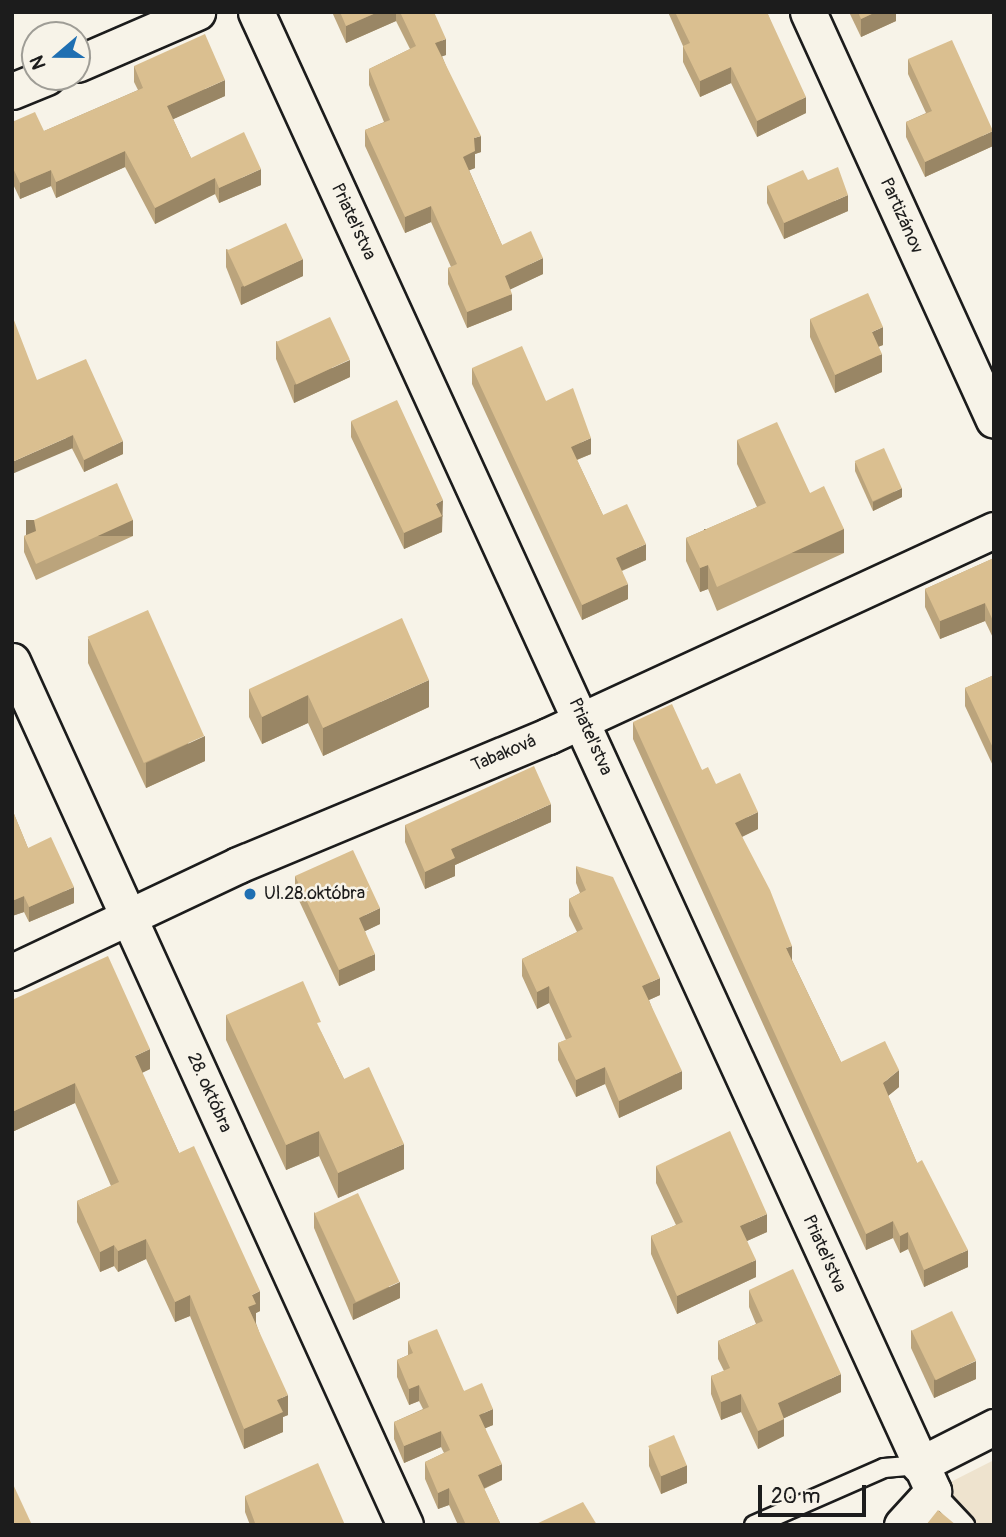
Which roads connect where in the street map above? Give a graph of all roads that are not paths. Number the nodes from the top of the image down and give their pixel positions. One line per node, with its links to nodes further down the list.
1 (197, 12): 4 (street)
2 (256, 12): 8 (street, Priateľstva)
3 (808, 12): 5 (street, Partizánov)
4 (91, 58)
5 (994, 420)
6 (994, 530): 8 (street, Tabaková)
7 (12, 661): 9 (street, 28. októbra)
8 (582, 720): 9 (street, Tabaková); 12 (street, Priateľstva)
9 (130, 919): 10 (street, Tabaková); 13 (street, 28. októbra)
10 (12, 972)
11 (994, 1427): 12 (street)
12 (926, 1478): 14 (lane); 15 (street); 16 (lane)
13 (405, 1525)
14 (754, 1525)
15 (902, 1525)
16 (965, 1525)

